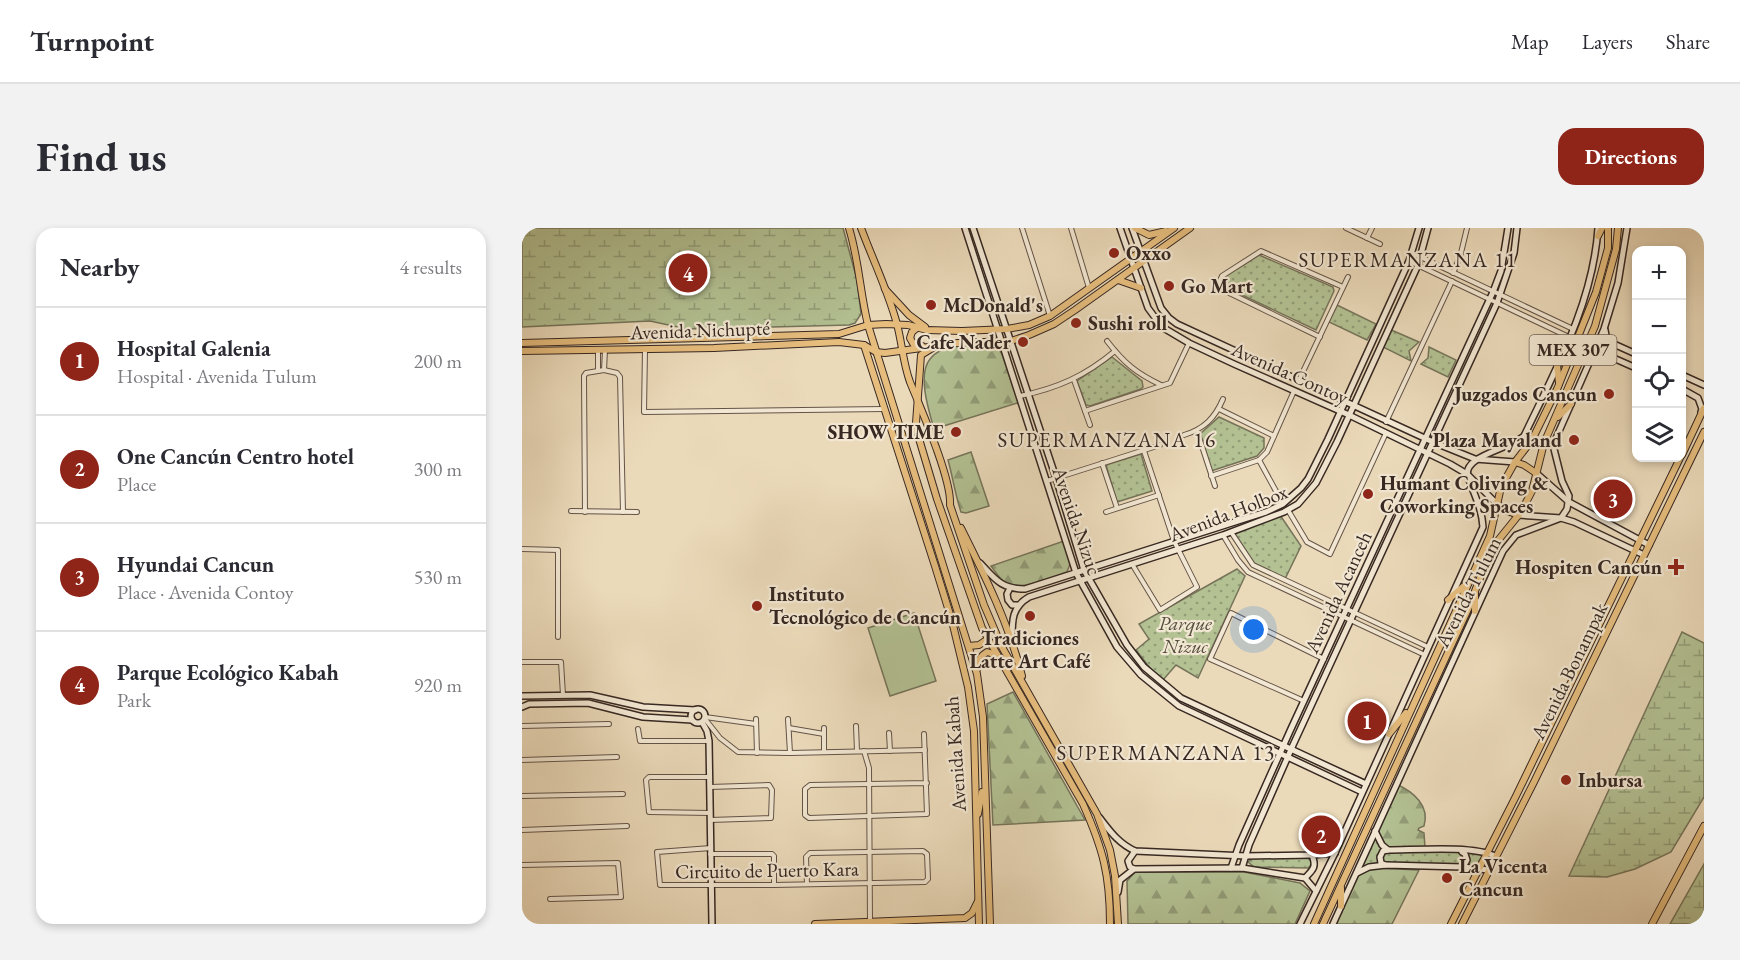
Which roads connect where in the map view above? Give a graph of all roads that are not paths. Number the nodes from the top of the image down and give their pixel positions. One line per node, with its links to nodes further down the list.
1 (849, 228): 49 (main road)
2 (861, 228): 37 (main road)
3 (965, 228): 54 (street, Avenida Nizuc)
4 (973, 228): 51 (street, Avenida Nizuc)
5 (1022, 228): 47 (street)
6 (1071, 228): 40 (street)
7 (1120, 228): 28 (street, Avenida Contoy)
8 (1133, 228): 9 (main road); 25 (street, Avenida Contoy)
9 (1173, 228): 25 (main road)
10 (1190, 228): 29 (main road)
11 (1346, 228): 23 (street)
12 (1372, 228): 23 (street)
13 (1419, 228): 26 (street, Avenida Holbox)
14 (1428, 228): 27 (street, Avenida Holbox)
15 (1467, 228): 33 (street)
16 (1508, 228): 41 (street, Avenida Acanceh)
17 (1517, 228): 42 (street, Avenida Acanceh)
18 (1600, 228): 22 (main road)
19 (1608, 228): 87 (main road, MEX 307)
20 (1618, 228): 111 (main road, MEX 307)
21 (1627, 228): 52 (street)
22 (1598, 236): 55 (street)
23 (1367, 238): 24 (street)
24 (1380, 244)
25 (1140, 253): 28 (main road); 29 (street, Avenida Contoy)
26 (1412, 253): 27 (street); 30 (street, Avenida Holbox)
27 (1421, 256): 31 (street, Avenida Holbox); 33 (street)
28 (1131, 260): 32 (street, Avenida Contoy); 40 (main road)
29 (1144, 261): 32 (main road); 75 (street, Avenida Contoy)
30 (1409, 261): 31 (street); 98 (street, Avenida Holbox)
31 (1418, 265): 36 (street); 100 (street, Avenida Holbox)
32 (1134, 268): 35 (main road); 38 (street, Avenida Contoy)
33 (1453, 273): 41 (street)
34 (1348, 277): 39 (street)
35 (1118, 280): 38 (main road); 46 (main road)
36 (1452, 281): 43 (street); 109 (street)
37 (884, 288): 48 (main road); 53 (main road)
38 (1141, 288): 64 (street, Avenida Contoy)
39 (1343, 288): 57 (street); 57 (street)
40 (1090, 289): 44 (main road)
41 (1493, 291): 42 (street); 43 (street, Avenida Acanceh)
42 (1500, 295): 45 (street, Avenida Acanceh); 55 (street)
43 (1489, 299): 45 (street); 117 (street, Avenida Acanceh)
44 (1070, 302): 46 (main road); 47 (main road)
45 (1497, 303): 58 (street); 119 (street, Avenida Acanceh)
46 (1075, 310): 59 (main road)
47 (1050, 316): 51 (main road)
48 (897, 324): 49 (main road, Avenida Nichupté); 50 (main road); 72 (main road)
49 (868, 325): 56 (main road, Avenida Nichupté); 74 (main road, Avenida Kabah)
50 (917, 328): 53 (main road); 68 (main road)
51 (1007, 329): 54 (main road); 59 (street, Avenida Nizuc)
52 (1605, 329): 65 (street); 78 (street)
53 (927, 330): 54 (main road)
54 (996, 330): 63 (street, Avenida Nizuc)
55 (1574, 330): 58 (street)
56 (839, 334): 61 (main road, Avenida Nichupté); 62 (main road)
57 (1320, 337): 86 (street)
58 (1570, 338): 80 (street)
59 (1011, 341): 63 (main road); 92 (street, Avenida Nizuc)
60 (1107, 341): 73 (street)
61 (523, 342): 70 (main road)
62 (839, 342): 66 (main road, Avenida Nichupté); 69 (main road, Avenida Nichupté)
63 (1001, 342): 67 (main road); 94 (street, Avenida Nizuc)
64 (1189, 343): 79 (street, Avenida Contoy); 89 (street)
65 (1613, 344): 76 (street); 77 (street)
66 (864, 345): 74 (main road, Avenida Nichupté); 102 (main road, Avenida Kabah)
67 (937, 345): 68 (main road); 97 (main road)
68 (926, 347): 72 (main road)
69 (645, 349): 71 (main road, Avenida Nichupté); 102 (street)
70 (524, 350): 71 (main road, Avenida Nichupté)
71 (601, 350): 82 (street); 83 (street)
72 (902, 351): 74 (main road); 97 (main road)
73 (1115, 351): 85 (street); 89 (street)
74 (876, 352): 95 (main road, Avenida Kabah)
75 (1239, 352): 79 (street); 86 (street, Avenida Contoy)
76 (1632, 352)
77 (1609, 355): 78 (street); 81 (street)
78 (1592, 357): 99 (street)
79 (1234, 364): 90 (street, Avenida Contoy)
80 (1557, 365): 87 (main road); 126 (street)
81 (1632, 366)
82 (598, 370): 83 (street); 145 (street)
83 (604, 370): 146 (street)
84 (1686, 377): 88 (street)
85 (1074, 380): 92 (street); 104 (street)
86 (1299, 380): 98 (street, Avenida Contoy)
87 (1559, 384): 128 (main road, MEX 307)
88 (1701, 384): 93 (street)
89 (1162, 385): 104 (street)
90 (1294, 391): 105 (street, Avenida Contoy); 116 (street)
91 (1686, 391): 93 (street)
92 (1027, 394): 94 (street); 118 (street, Avenida Nizuc)
93 (1692, 394): 107 (street)
94 (1020, 396): 120 (street, Avenida Nizuc)
95 (890, 398): 108 (main road); 169 (main road, Avenida Kabah)
96 (1223, 399): 103 (street)
97 (919, 402): 141 (main road); 183 (main road)
98 (1344, 402): 100 (street, Avenida Contoy); 105 (street, Avenida Holbox)
99 (1571, 404): 111 (main road); 138 (street)
100 (1353, 406): 106 (street, Avenida Holbox); 109 (street, Avenida Contoy)
101 (1704, 408): 107 (main road, Avenida Bonampak)
102 (885, 409): 108 (main road, Avenida Kabah)
103 (1219, 409): 112 (street); 116 (street)
104 (1085, 411): 110 (street)
105 (1340, 411): 106 (street, Avenida Contoy); 140 (street, Avenida Holbox)
106 (1349, 415): 114 (street, Avenida Contoy); 143 (street, Avenida Holbox)
107 (1700, 418): 122 (main road, Avenida Bonampak)
108 (889, 420): 164 (main road, Avenida Kabah)
109 (1386, 422): 117 (street, Avenida Contoy)
110 (1090, 425)
111 (1550, 427): 131 (main road, MEX 307)
112 (1197, 431): 115 (street); 133 (street)
113 (1704, 432): 157 (main road, Avenida Bonampak)
114 (1386, 433): 123 (street, Avenida Contoy); 143 (street)
115 (1184, 435)
116 (1274, 436): 127 (street)
117 (1425, 438): 119 (street, Avenida Contoy); 123 (street, Avenida Acanceh)
118 (1043, 441): 120 (street); 134 (street, Avenida Nizuc)
119 (1432, 442): 125 (street, Avenida Acanceh); 126 (street, Avenida Contoy)
120 (1035, 444): 135 (street, Avenida Nizuc)
121 (1160, 445): 124 (street)
122 (1686, 446)
123 (1420, 449): 125 (street, Avenida Contoy); 175 (street, Avenida Acanceh)
124 (1144, 451): 130 (street); 137 (street)
125 (1427, 453): 132 (street, Avenida Contoy); 177 (street, Avenida Acanceh)
126 (1475, 459): 128 (street, Avenida Contoy); 132 (street)
127 (1259, 460): 133 (street); 140 (street)
128 (1515, 462): 131 (main road); 139 (main road, Avenida Tulum)
129 (1678, 462): 154 (main road, Avenida Bonampak)
130 (1102, 463): 134 (street); 142 (street)
131 (1536, 472): 138 (street); 149 (main road, Avenida Tulum)
132 (1467, 474): 139 (street, Avenida Contoy); 173 (street, Avenida Tulum)
133 (1211, 476): 136 (street)
134 (1056, 478): 135 (street); 165 (street, Avenida Nizuc)
135 (1047, 481): 166 (street, Avenida Nizuc)
136 (1215, 486)
137 (1159, 495): 142 (street); 155 (street)
138 (1569, 502): 150 (street); 152 (street)
139 (1496, 503): 149 (main road); 170 (main road, Avenida Tulum)
140 (1283, 504): 155 (street, Avenida Holbox)
141 (950, 505): 162 (main road); 192 (main road)
142 (1117, 508): 148 (street)
143 (1288, 510): 151 (street, Avenida Holbox)
144 (571, 512): 145 (street)
145 (585, 512): 146 (street)
146 (623, 512): 147 (street)
147 (637, 512)
148 (1107, 512)
149 (1518, 515): 150 (street); 172 (main road, Avenida Tulum)
150 (1561, 518): 156 (street); 176 (street, Avenida Tulum)
151 (1231, 531): 153 (street, Avenida Holbox); 175 (street)
152 (1625, 533): 154 (street); 156 (street)
153 (1223, 535): 159 (street, Avenida Holbox); 178 (street)
154 (1639, 540): 157 (street); 160 (main road, Avenida Bonampak)
155 (1174, 541): 159 (street); 165 (street, Avenida Holbox)
156 (1622, 544): 160 (street)
157 (1649, 545): 161 (main road, Avenida Bonampak)
158 (522, 549): 182 (street)
159 (1178, 549): 163 (street, Avenida Holbox); 163 (street)
160 (1634, 550): 161 (street); 257 (main road, Avenida Bonampak)
161 (1644, 555): 262 (main road, Avenida Bonampak)
162 (978, 561): 171 (street); 184 (main road)
163 (1132, 564): 167 (street, Avenida Holbox)
164 (935, 567): 169 (main road); 202 (main road, Avenida Kabah)
165 (1084, 570): 166 (street, Avenida Holbox); 167 (street, Avenida Nizuc)
166 (1076, 573): 168 (street, Avenida Nizuc); 171 (street, Avenida Holbox)
167 (1088, 578): 168 (street, Avenida Holbox); 180 (street, Avenida Nizuc)
168 (1080, 580): 174 (street, Avenida Holbox); 181 (street, Avenida Nizuc)
169 (950, 582): 185 (main road, Avenida Kabah)
170 (1467, 584): 173 (main road); 199 (main road, Avenida Tulum)
171 (1010, 588): 174 (street)
172 (1475, 591): 176 (main road); 277 (main road, Avenida Tulum)
173 (1448, 600): 186 (street, Avenida Tulum)
174 (1017, 606): 184 (street)
175 (1347, 609): 177 (street); 178 (street, Avenida Acanceh)
176 (1475, 610): 251 (street, Avenida Tulum)
177 (1355, 613): 179 (street, Avenida Acanceh); 186 (street)
178 (1343, 617): 179 (street); 189 (street, Avenida Acanceh)
179 (1351, 621): 188 (street); 220 (street, Avenida Acanceh)
180 (1116, 626): 181 (street); 219 (street, Avenida Nizuc)
181 (1108, 630): 228 (street, Avenida Nizuc)
182 (558, 637)
183 (988, 639): 185 (main road); 187 (main road)
184 (1012, 641): 192 (main road)
185 (969, 646): 191 (main road, Avenida Kabah)
186 (1428, 647): 188 (street, Avenida Tulum)
187 (997, 655): 191 (main road); 217 (main road)
188 (1425, 655): 216 (street, Avenida Tulum)
189 (1324, 659): 196 (street, Avenida Acanceh); 196 (street)
190 (522, 662): 193 (street)
191 (977, 674): 194 (main road, Avenida Kabah)
192 (1023, 683): 198 (main road)
193 (563, 695): 195 (street); 200 (street)
194 (980, 695): 202 (main road); 234 (main road, Avenida Kabah)
195 (522, 696)
196 (1304, 701): 219 (street, Avenida Acanceh)
197 (522, 707): 203 (street)
198 (1037, 708): 217 (main road); 242 (main road)
199 (1411, 708): 216 (main road); 293 (main road, Avenida Tulum)
200 (663, 709): 201 (street); 203 (street)
201 (695, 710): 204 (street); 206 (street)
202 (972, 716): 247 (main road, Avenida Kabah)
203 (662, 719): 206 (street)
204 (704, 719): 206 (street); 218 (street); 226 (street); 226 (street)
205 (788, 719): 210 (street)
206 (692, 720)
207 (609, 724): 208 (street)
208 (522, 726)
209 (856, 726): 222 (street)
210 (789, 728): 214 (street); 227 (street)
211 (824, 728): 214 (street)
212 (638, 729): 218 (street)
213 (889, 733): 224 (street)
214 (824, 734): 225 (street)
215 (924, 734): 221 (street)
216 (1389, 734): 237 (street, Avenida Tulum)
217 (1045, 740): 233 (main road)
218 (709, 741): 232 (street)
219 (1284, 745): 220 (street, Avenida Nizuc); 228 (street, Avenida Acanceh)
220 (1292, 749): 229 (street, Avenida Acanceh); 237 (street, Avenida Nizuc)
221 (925, 750): 224 (street); 235 (street)
222 (857, 751): 223 (street); 225 (street)
223 (864, 751): 224 (street); 236 (street)
224 (890, 751)
225 (824, 752): 227 (street)
226 (757, 753): 227 (street)
227 (790, 753)
228 (1280, 753): 229 (street, Avenida Nizuc); 259 (street, Avenida Acanceh)
229 (1288, 757): 239 (street, Avenida Nizuc); 261 (street, Avenida Acanceh)
230 (616, 758): 231 (street)
231 (522, 760)
232 (710, 777): 238 (street); 243 (street)
233 (1067, 777): 242 (main road); 290 (main road)
234 (985, 780): 247 (main road); 289 (main road, Avenida Kabah)
235 (927, 783): 236 (street); 245 (street)
236 (868, 784): 245 (street); 245 (street)
237 (1366, 784): 239 (street, Avenida Tulum)
238 (710, 787): 243 (street); 246 (street)
239 (1362, 792): 258 (street, Avenida Tulum)
240 (623, 794): 241 (street)
241 (522, 796)
242 (1091, 802): 244 (main road)
243 (710, 813): 246 (street)
244 (1097, 814): 255 (street); 279 (main road)
245 (869, 817): 256 (street)
246 (710, 820): 254 (street)
247 (976, 824): 281 (main road, Avenida Kabah)
248 (627, 826): 250 (street)
249 (1704, 826): 298 (main road)
250 (522, 830)
251 (1375, 831): 252 (street); 271 (street, Avenida Tulum)
252 (1388, 850): 253 (street); 264 (street)
253 (1459, 850): 257 (street); 265 (street)
254 (710, 851): 275 (street); 276 (street); 276 (street, Circuito de Puerto Kara)
255 (1135, 851): 259 (street); 269 (street)
256 (870, 852): 273 (street); 274 (street); 274 (street, Circuito de Puerto Kara)
257 (1487, 852): 262 (street); 268 (main road, Avenida Bonampak)
258 (1335, 853): 260 (street); 278 (street, Avenida Tulum)
259 (1236, 855): 261 (street); 266 (street, Avenida Acanceh)
260 (1312, 855): 261 (street); 272 (street)
261 (1246, 856): 267 (street, Avenida Acanceh)
262 (1495, 856): 270 (main road, Avenida Bonampak)
263 (522, 865): 280 (street)
264 (1386, 865): 265 (street); 271 (street)
265 (1463, 867): 268 (street)
266 (1231, 868): 267 (street); 269 (street)
267 (1242, 868): 272 (street)
268 (1478, 868): 270 (street); 296 (main road, Avenida Bonampak)
269 (1134, 869): 279 (street)
270 (1488, 870): 297 (main road, Avenida Bonampak)
271 (1356, 874): 282 (street, Avenida Tulum)
272 (1305, 878): 278 (street)
273 (807, 884): 274 (street, Circuito de Puerto Kara); 275 (street, Circuito de Puerto Kara)
274 (869, 884): 284 (street)
275 (774, 885): 276 (street, Circuito de Puerto Kara)
276 (711, 886): 285 (street)
277 (1341, 886): 282 (main road); 294 (main road, Avenida Tulum)
278 (1317, 891): 292 (street, Avenida Tulum)
279 (1117, 894): 291 (main road)
280 (550, 899)
281 (978, 901): 283 (main road); 288 (main road, Avenida Kabah)
282 (1341, 906): 295 (street, Avenida Tulum)
283 (949, 920): 284 (main road); 287 (main road)
284 (870, 922): 286 (main road)
285 (712, 924)
286 (815, 924)
287 (956, 924)
288 (979, 924)
289 (990, 924)
290 (1110, 924)
291 (1118, 924)
292 (1300, 924)
293 (1314, 924)
294 (1323, 924)
295 (1332, 924)
296 (1451, 924)
297 (1462, 924)
298 (1652, 924)

